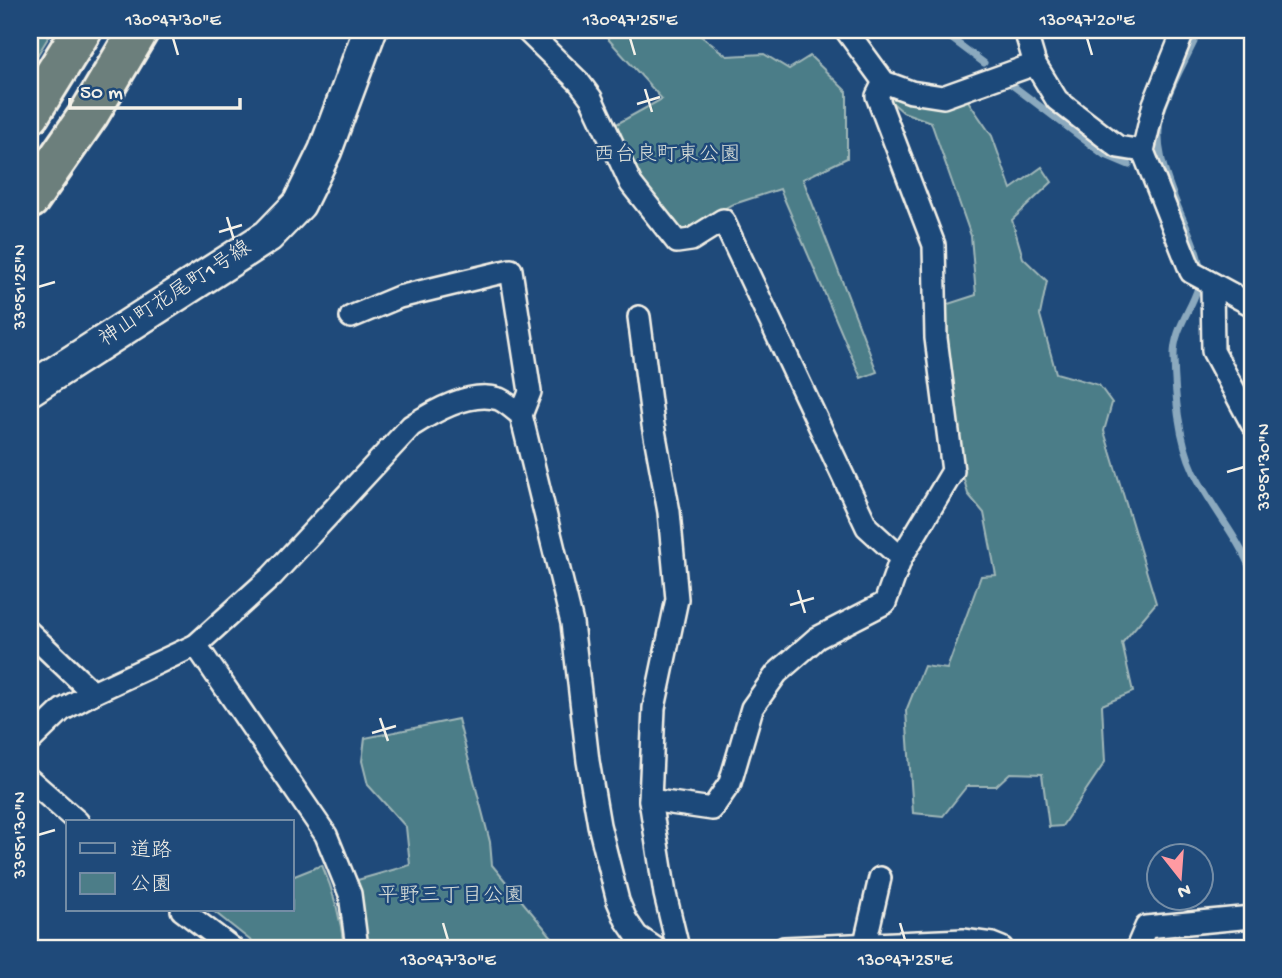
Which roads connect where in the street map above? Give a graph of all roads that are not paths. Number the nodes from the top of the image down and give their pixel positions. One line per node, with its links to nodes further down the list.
1 (82, 30): 10 (highway)
2 (139, 30): 12 (highway)
3 (370, 30): 17 (street, 神山町花尾町1号線)
4 (526, 30): 20 (street)
5 (846, 30): 9 (street)
6 (1025, 30): 8 (street)
7 (1182, 30): 11 (street)
8 (1035, 64): 9 (street); 11 (street)
9 (884, 82): 20 (street)
10 (30, 114)
11 (1143, 151): 13 (street)
12 (40, 186)
13 (1204, 280): 14 (street); 19 (street)
14 (1252, 305)
15 (351, 317): 18 (street)
16 (639, 317): 26 (street)
17 (30, 389)
18 (521, 415): 22 (street); 34 (street)
19 (1252, 424)
20 (901, 558): 26 (street)
21 (30, 633): 23 (street)
22 (196, 645): 23 (street); 33 (street)
23 (93, 693): 24 (street)
24 (30, 741)
25 (30, 780): 27 (street)
26 (650, 800): 35 (street)
27 (76, 820)
28 (880, 878): 31 (street)
29 (185, 912): 32 (street)
30 (1252, 917): 38 (street)
31 (865, 943): 36 (street); 37 (street)
32 (232, 948)
33 (357, 948)
34 (655, 948)
35 (678, 948)
36 (784, 948)
37 (1002, 948)
38 (1137, 948)

